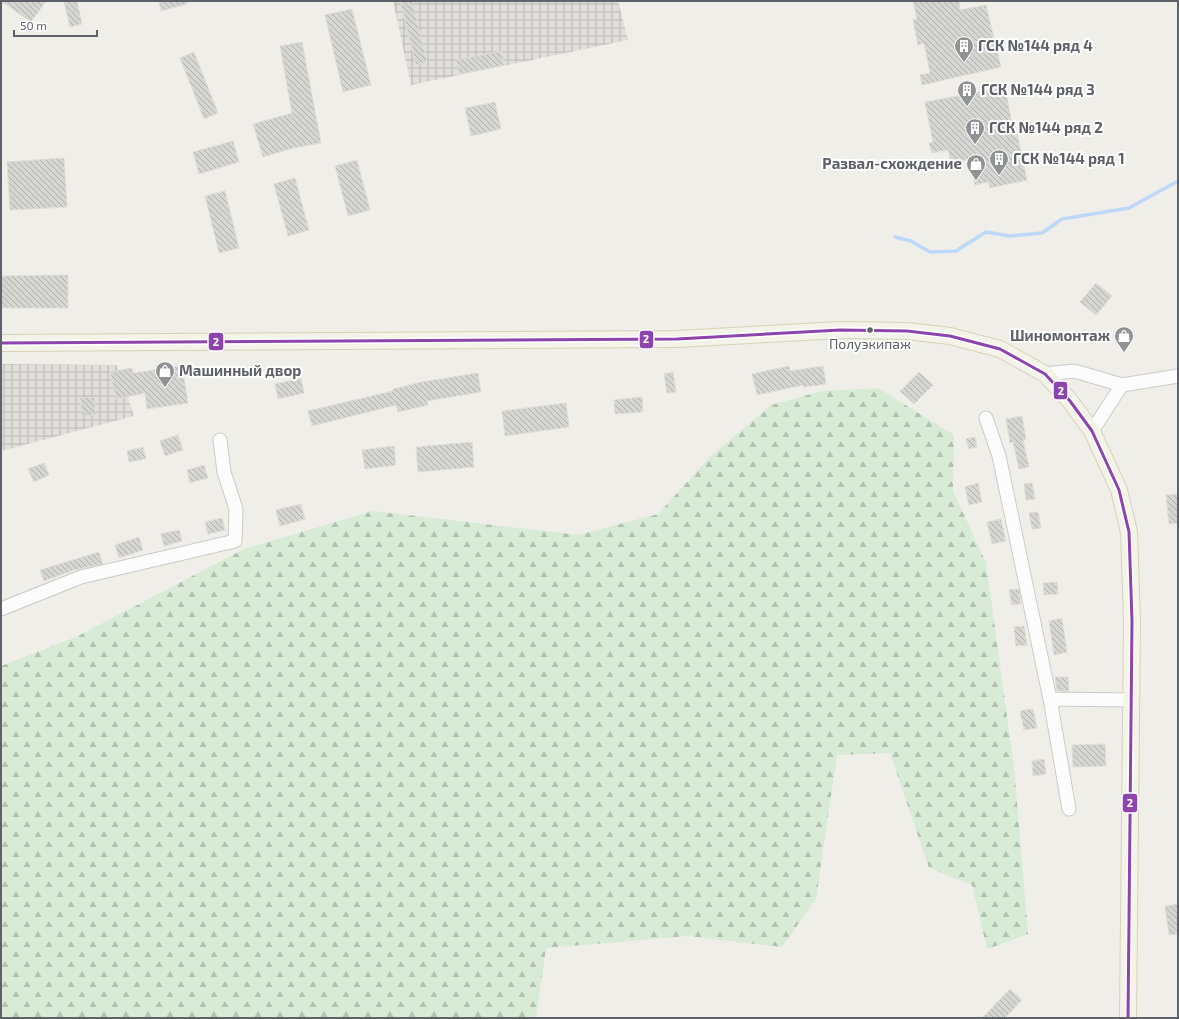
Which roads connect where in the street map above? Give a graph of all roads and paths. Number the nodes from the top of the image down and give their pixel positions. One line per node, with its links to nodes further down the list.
1 (1, 343): 2 (main road)
2 (1045, 374): 4 (street); 6 (main road)
3 (1178, 376): 4 (street)
4 (1122, 385): 6 (street)
5 (986, 418): 9 (street)
6 (1092, 431): 10 (main road)
7 (220, 440): 8 (street)
8 (1, 609)
9 (1050, 699): 10 (street); 11 (street)
10 (1132, 700): 12 (main road)
11 (1069, 809)
12 (1128, 1018)

